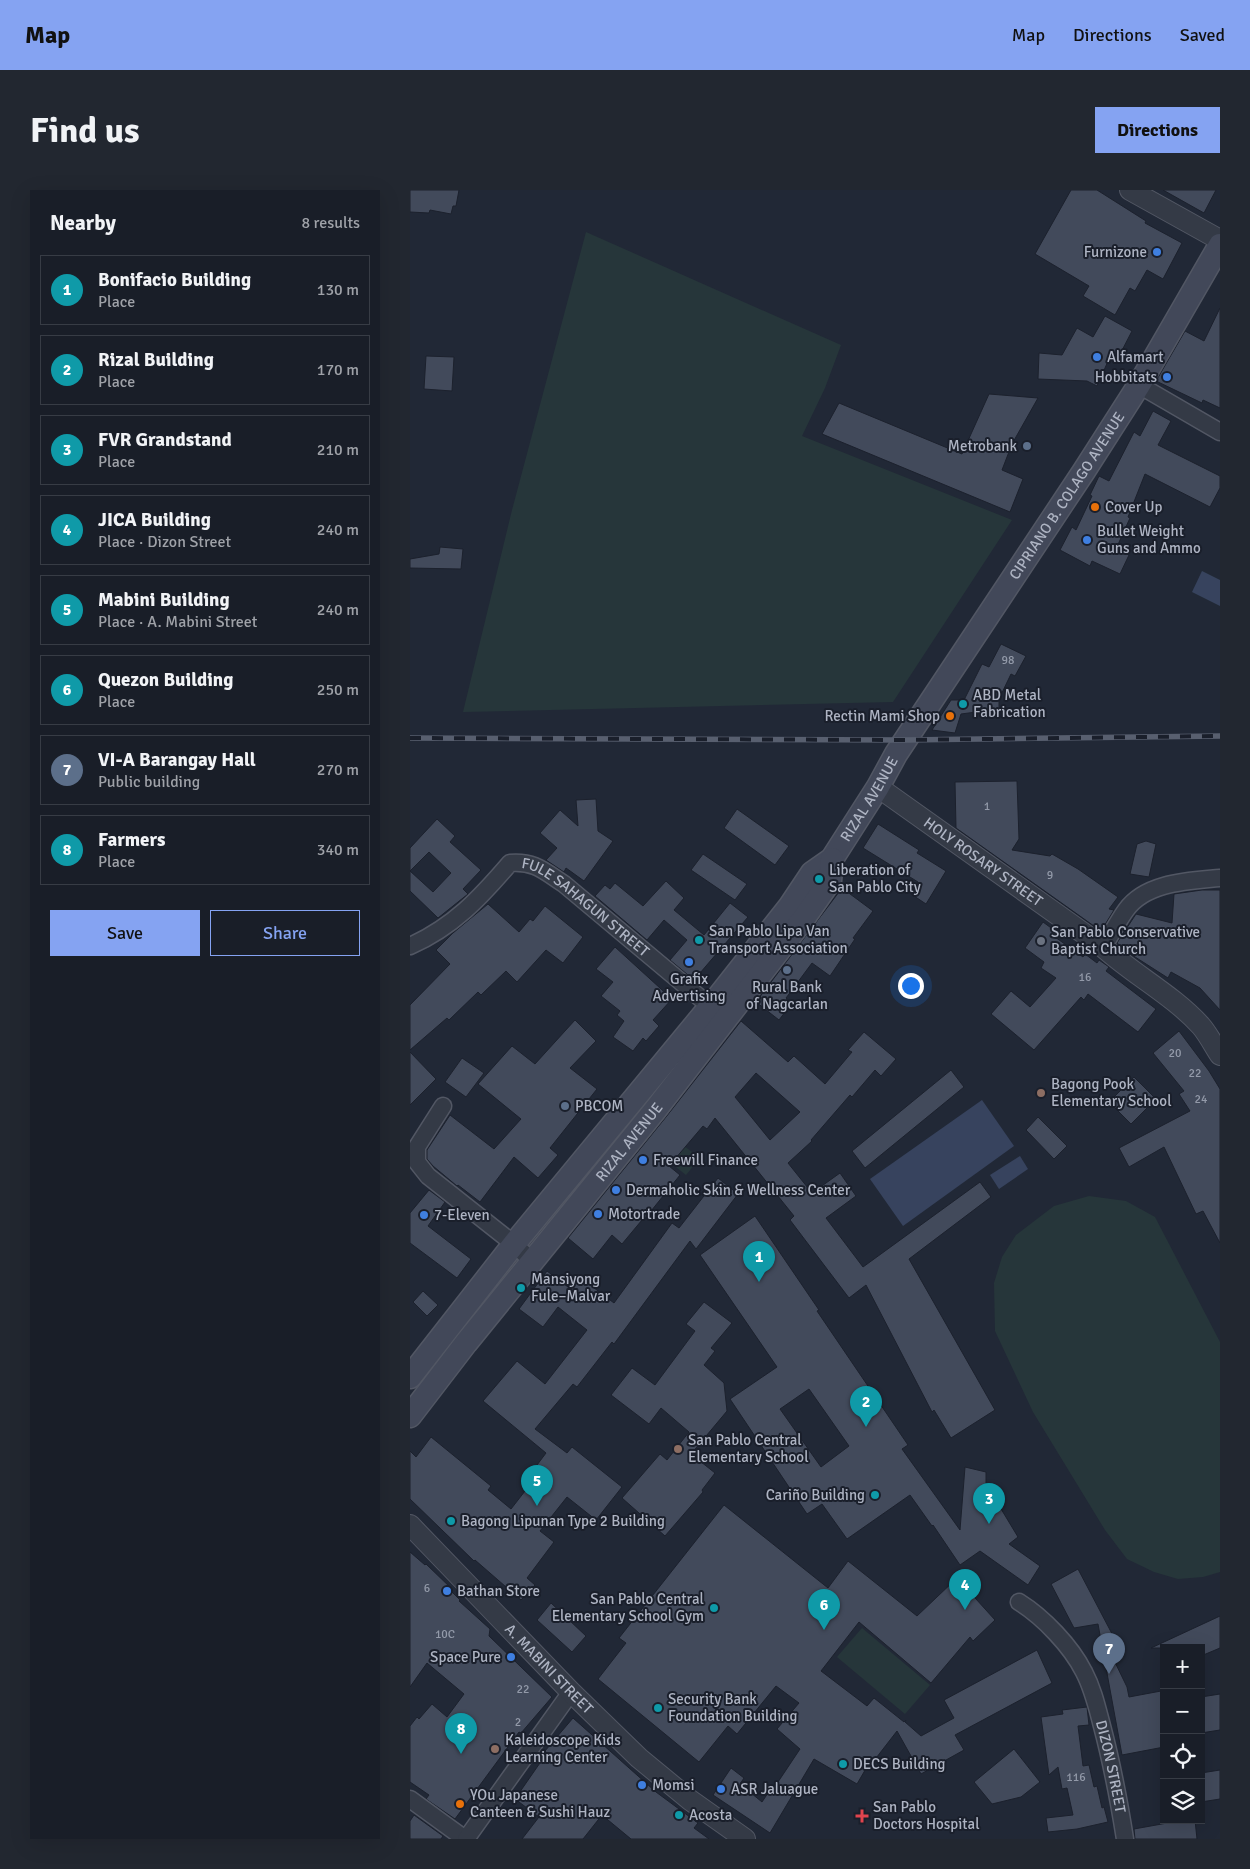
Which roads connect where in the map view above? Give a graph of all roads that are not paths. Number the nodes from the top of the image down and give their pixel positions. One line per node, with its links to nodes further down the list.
1 (1130, 190): 2 (street)
2 (1220, 240)
3 (1220, 245): 4 (main road, CIPRIANO B. COLAGO AVENUE)
4 (1139, 385): 5 (street); 6 (main road, CIPRIANO B. COLAGO AVENUE)
5 (1220, 432)
6 (906, 740): 7 (main road, RIZAL AVENUE)
7 (878, 787): 8 (main road, RIZAL AVENUE); 11 (street, HOLY ROSARY STREET)
8 (832, 859): 12 (main road, RIZAL AVENUE); 13 (main road, RIZAL AVENUE)
9 (1220, 878): 11 (street)
10 (410, 946): 12 (street, FULE SAHAGUN STREET)
11 (1103, 947): 14 (street, HOLY ROSARY STREET)
12 (711, 1006): 13 (street); 15 (main road, RIZAL AVENUE)
13 (735, 1009): 17 (main road, RIZAL AVENUE)
14 (1220, 1055)
15 (638, 1094): 17 (main road); 18 (main road, RIZAL AVENUE)
16 (443, 1106): 20 (street)
17 (656, 1109): 19 (main road, RIZAL AVENUE)
18 (576, 1171): 19 (main road); 20 (main road, RIZAL AVENUE)
19 (593, 1185): 21 (main road, RIZAL AVENUE)
20 (514, 1244): 21 (street); 22 (main road, RIZAL AVENUE)
21 (532, 1261): 23 (main road, RIZAL AVENUE)
22 (448, 1328): 23 (main road); 24 (main road, RIZAL AVENUE)
23 (466, 1343): 25 (main road, RIZAL AVENUE)
24 (410, 1377)
25 (410, 1416)
26 (410, 1525): 28 (street, A. MABINI STREET)
27 (1019, 1602): 32 (street, DIZON STREET)
28 (571, 1692): 30 (street); 31 (street, A. MABINI STREET)
29 (410, 1799): 30 (street)
30 (465, 1839)
31 (745, 1839)
32 (1125, 1839)

